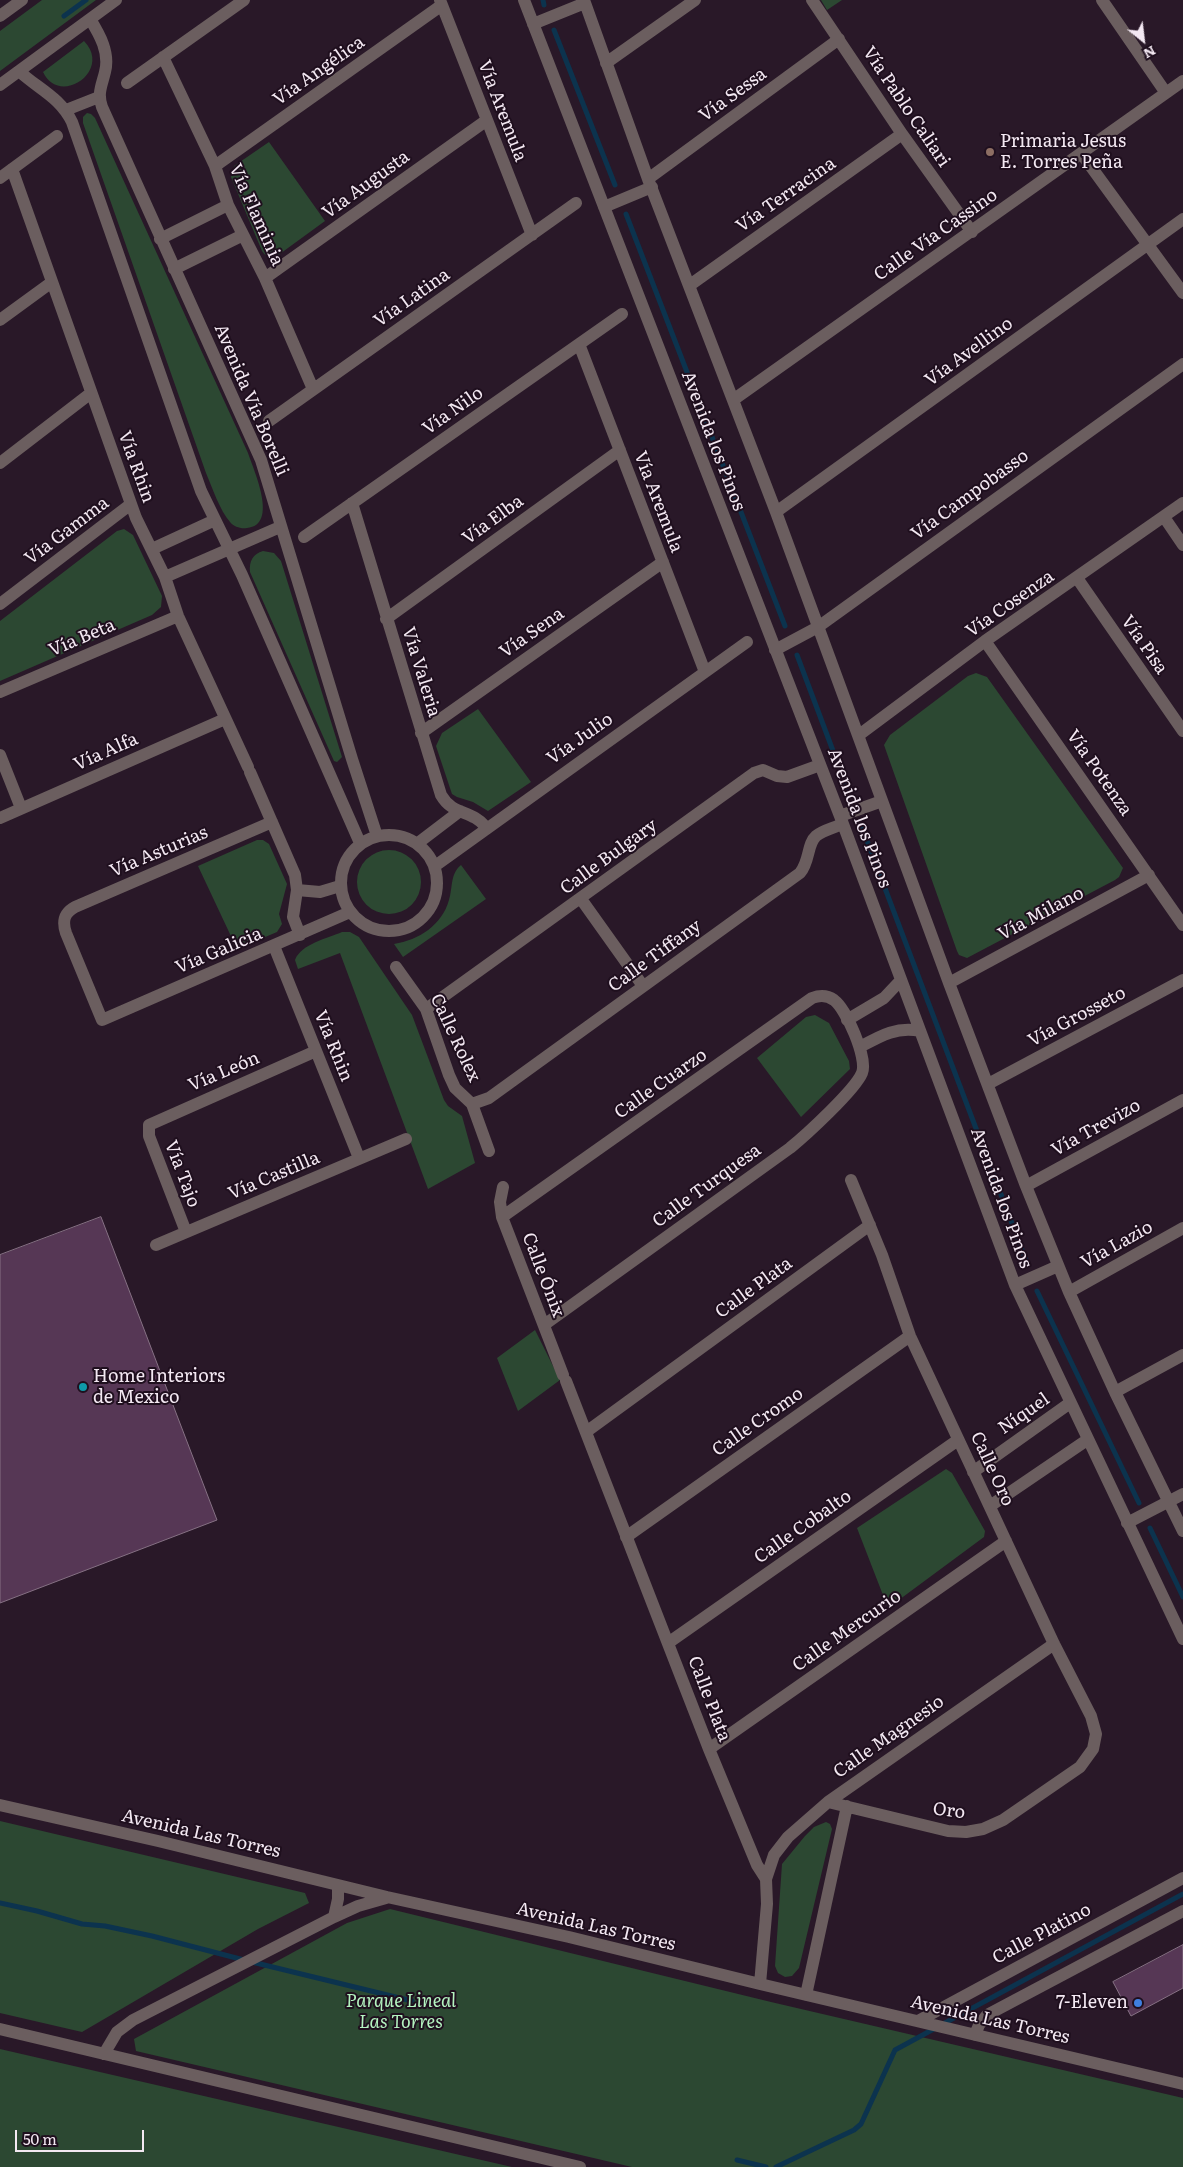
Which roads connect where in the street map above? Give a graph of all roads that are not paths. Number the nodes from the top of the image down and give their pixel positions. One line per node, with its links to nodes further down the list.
1 (22, 0): 10 (street)
2 (116, 0): 11 (street)
3 (244, 0): 14 (street)
4 (524, 0): 12 (street, Avenida los Pinos)
5 (695, 0): 15 (street)
6 (812, 0): 13 (street, Vía Pablo Caliari)
7 (1102, 0): 20 (street)
8 (441, 2): 23 (street, Vía Aremula); 27 (street, Vía Angélica)
9 (584, 2): 12 (street); 15 (street, Avenida los Pinos)
10 (0, 16)
11 (90, 19): 16 (street); 21 (street)
12 (533, 24): 33 (street, Avenida los Pinos)
13 (839, 39): 24 (street, Vía Pablo Caliari); 30 (street, Vía Sessa)
14 (163, 57): 18 (street); 27 (street, Vía Flaminia)
15 (606, 63): 30 (street, Avenida los Pinos)
16 (19, 72): 19 (street); 22 (street)
17 (1183, 81): 20 (street, Calle Vía Cassino)
18 (127, 83)
19 (0, 85)
20 (1166, 93): 26 (street, Calle Vía Cassino)
21 (99, 97): 22 (street); 38 (street, Avenida Vía Borelli)
22 (66, 110): 60 (street)
23 (487, 120): 37 (street, Vía Aremula); 41 (street, Vía Augusta)
24 (902, 134): 35 (street, Vía Pablo Caliari); 43 (street, Vía Terracina)
25 (57, 136): 28 (street)
26 (1081, 153): 35 (street, Calle Vía Cassino); 39 (street)
27 (215, 166): 32 (street, Vía Flaminia)
28 (12, 169): 29 (street); 42 (street, Vía Rhin)
29 (0, 178)
30 (650, 183): 33 (street, Vía Sessa); 43 (street, Avenida los Pinos)
31 (576, 204): 37 (street, Vía Latina)
32 (228, 205): 36 (street, Vía Flaminia); 38 (street)
33 (604, 207): 75 (street, Avenida los Pinos)
34 (1183, 220): 39 (street, Vía Avellino)
35 (972, 232): 51 (street, Calle Vía Cassino)
36 (243, 235): 40 (street); 41 (street, Vía Flaminia)
37 (532, 235): 49 (street, Vía Latina)
38 (160, 239): 40 (street, Avenida Vía Borelli)
39 (1148, 245): 44 (street); 58 (street, Vía Avellino)
40 (174, 270): 61 (street, Avenida Vía Borelli)
41 (265, 278): 49 (street, Vía Flaminia)
42 (52, 282): 46 (street); 50 (street, Vía Rhin)
43 (690, 285): 51 (street, Avenida los Pinos)
44 (1183, 293)
45 (622, 314): 47 (street, Vía Nilo)
46 (0, 320)
47 (579, 344): 53 (street, Vía Aremula); 55 (street, Vía Nilo)
48 (1183, 364): 72 (street, Vía Campobasso)
49 (314, 389): 52 (street, Vía Latina)
50 (92, 393): 54 (street); 57 (street, Vía Rhin)
51 (733, 400): 58 (street, Avenida los Pinos)
52 (269, 420)
53 (620, 450): 66 (street, Vía Aremula); 71 (street, Vía Elba)
54 (0, 463)
55 (352, 503): 62 (street, Vía Nilo); 71 (street, Vía Valeria)
56 (1183, 503): 59 (street, Vía Cosenza)
57 (131, 504): 65 (street, Vía Rhin); 69 (street, Vía Gamma)
58 (776, 512): 72 (street, Avenida los Pinos)
59 (1164, 517): 63 (street); 68 (street, Vía Cosenza)
60 (216, 520): 64 (street); 65 (street)
61 (280, 527): 64 (street); 84 (street, Avenida Vía Borelli)
62 (304, 537)
63 (1183, 545)
64 (230, 548): 67 (street); 85 (street)
65 (152, 549): 67 (street, Vía Rhin)
66 (663, 562): 76 (street, Vía Aremula); 80 (street, Vía Sena)
67 (165, 577): 70 (street, Vía Rhin)
68 (1077, 578): 73 (street, Vía Cosenza); 79 (street, Vía Pisa)
69 (0, 604)
70 (178, 616): 77 (street, Vía Beta); 78 (street, Vía Rhin)
71 (386, 619): 80 (street, Vía Valeria)
72 (818, 627): 75 (street, Vía Campobasso); 81 (street, Avenida los Pinos)
73 (986, 641): 81 (street, Vía Cosenza); 97 (street, Vía Potenza)
74 (747, 642): 76 (street, Vía Julio)
75 (775, 650): 83 (street, Avenida los Pinos)
76 (704, 672): 92 (street, Vía Julio)
77 (0, 692)
78 (225, 719): 87 (street, Vía Alfa); 91 (street, Vía Rhin)
79 (1183, 731)
80 (421, 733): 88 (street, Vía Valeria)
81 (859, 735): 86 (street, Avenida los Pinos)
82 (0, 755): 87 (street)
83 (820, 765): 90 (street, Avenida los Pinos); 100 (street, Calle Bulgary)
84 (362, 790): 85 (street); 93 (street, Avenida Vía Borelli)
85 (340, 798): 94 (street)
86 (882, 801): 90 (street, Calle Tiffany); 108 (street, Avenida los Pinos)
87 (21, 808): 89 (street, Vía Alfa)
88 (460, 811): 92 (street, Vía Valeria); 95 (street)
89 (0, 818)
90 (841, 820): 106 (street, Avenida los Pinos); 109 (street, Calle Tiffany)
91 (272, 822): 99 (street, Vía Rhin); 111 (street, Vía Asturias)
92 (486, 828): 96 (street, Vía Julio)
93 (377, 836): 94 (street); 95 (street)
94 (360, 843): 98 (street)
95 (418, 844): 96 (street)
96 (435, 866): 101 (street)
97 (1149, 875): 102 (street, Vía Potenza); 108 (street, Vía Milano)
98 (340, 886): 99 (street); 101 (street)
99 (297, 890): 103 (street, Vía Rhin)
100 (581, 899): 109 (street); 110 (street, Calle Bulgary)
101 (350, 912): 103 (street, Vía Galicia)
102 (1183, 925)
103 (300, 935): 104 (street, Vía Galicia)
104 (274, 946): 111 (street, Vía Galicia); 115 (street, Vía Rhin)
105 (396, 967): 110 (street, Calle Rolex)
106 (901, 980): 112 (street); 113 (street, Avenida los Pinos)
107 (1183, 980): 116 (street, Vía Grosseto)
108 (949, 983): 116 (street, Avenida los Pinos)
109 (643, 986): 118 (street, Calle Tiffany)
110 (426, 1010): 118 (street, Calle Rolex)
111 (102, 1020)
112 (847, 1020): 114 (street); 126 (street, Calle Cuarzo)
113 (920, 1031): 114 (street); 132 (street, Avenida los Pinos)
114 (861, 1050): 134 (street, Calle Turquesa)
115 (316, 1051): 119 (street, Vía León); 122 (street, Vía Rhin)
116 (988, 1084): 124 (street, Avenida los Pinos)
117 (1183, 1100): 124 (street, Vía Trevizo)
118 (472, 1104): 121 (street, Calle Rolex)
119 (148, 1128): 129 (street, Vía Tajo)
120 (406, 1139): 122 (street, Vía Castilla)
121 (489, 1151)
122 (359, 1158): 129 (street, Vía Castilla)
123 (851, 1180): 127 (street, Calle Oro)
124 (1026, 1186): 131 (street, Avenida los Pinos)
125 (503, 1187): 126 (street, Calle Ónix)
126 (502, 1217): 134 (street, Calle Ónix)
127 (870, 1225): 135 (street, Calle Oro); 140 (street, Calle Plata)
128 (1183, 1228): 133 (street, Vía Lazio)
129 (186, 1232): 130 (street, Vía Castilla)
130 (156, 1245)
131 (1058, 1266): 132 (street); 133 (street, Avenida los Pinos)
132 (1015, 1285): 139 (street, Avenida los Pinos)
133 (1069, 1292): 138 (street, Avenida los Pinos)
134 (544, 1325): 137 (street, Calle Ónix)
135 (910, 1336): 141 (street, Calle Oro); 149 (street, Calle Cromo)
136 (1183, 1355): 138 (street)
137 (565, 1378): 140 (street, Calle Plata)
138 (1115, 1392): 145 (street, Avenida los Pinos)
139 (1070, 1403): 142 (street, Avenida los Pinos); 143 (street, Níquel)
140 (586, 1432): 149 (street, Calle Plata)
141 (958, 1440): 143 (street, Calle Oro); 152 (street, Calle Cobalto)
142 (1087, 1440): 146 (street); 147 (street, Avenida los Pinos)
143 (973, 1472): 146 (street, Calle Oro)
144 (1183, 1494): 145 (street)
145 (1169, 1502): 147 (street); 148 (street, Avenida los Pinos)
146 (990, 1506): 150 (street, Calle Oro)
147 (1127, 1523): 151 (street, Avenida los Pinos)
148 (1183, 1530)
149 (626, 1537): 152 (street, Calle Plata)
150 (1006, 1541): 153 (street, Calle Oro); 154 (street, Calle Mercurio)
151 (1183, 1639)
152 (668, 1644): 154 (street, Calle Plata)
153 (1054, 1644): 155 (street, Calle Oro); 156 (street, Calle Magnesio)
154 (709, 1749): 160 (street, Calle Plata)
155 (1080, 1767): 158 (street, Oro)
156 (828, 1802): 158 (street, Oro); 160 (street, Calle Magnesio)
157 (0, 1805): 161 (street, Avenida Las Torres)
158 (847, 1806): 166 (street)
159 (1183, 1878): 167 (street, Calle Platino)
160 (766, 1879): 165 (street, Calle Plata)
161 (338, 1885): 162 (street, Avenida Las Torres); 164 (street)
162 (387, 1897): 164 (street); 165 (street, Avenida Las Torres)
163 (1183, 1911): 169 (street)
164 (334, 1917): 170 (street)
165 (760, 1984): 166 (street, Avenida Las Torres)
166 (806, 1995): 167 (street, Avenida Las Torres)
167 (918, 2021): 169 (street, Avenida Las Torres)
168 (0, 2029): 170 (street)
169 (975, 2035): 171 (street, Avenida Las Torres)
170 (104, 2054): 172 (street)
171 (1183, 2084)
172 (580, 2167)

